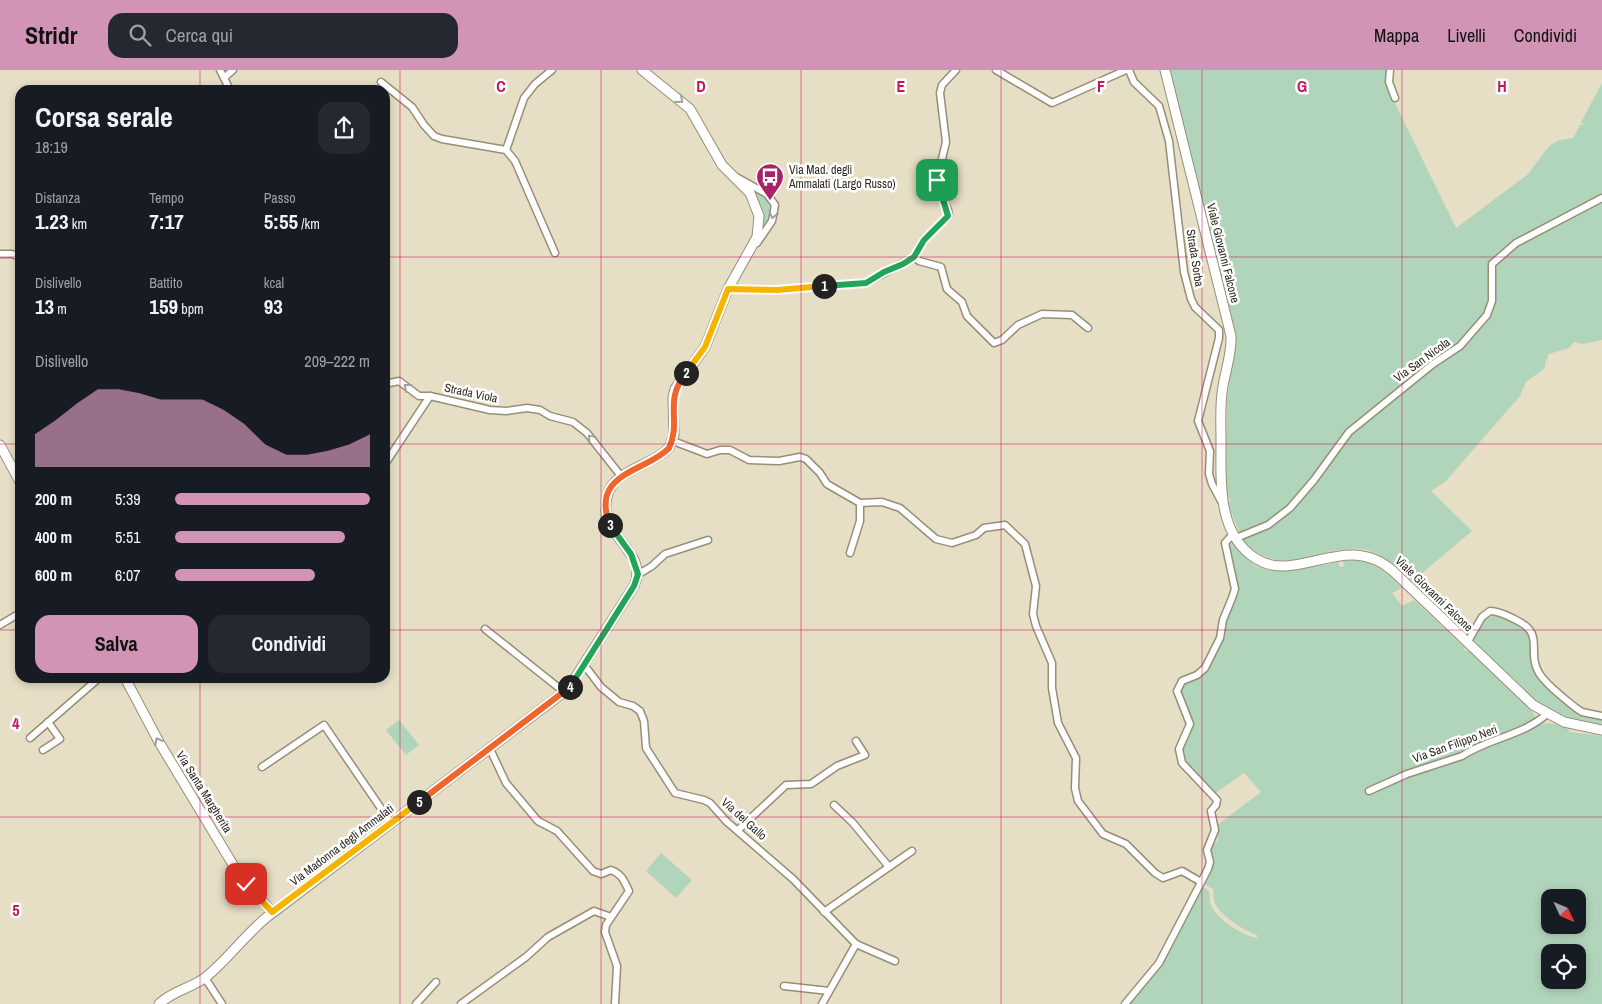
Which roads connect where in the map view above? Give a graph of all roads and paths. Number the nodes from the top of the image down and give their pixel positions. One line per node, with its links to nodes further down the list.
1 (220, 70): 11 (street)
2 (233, 70): 11 (street)
3 (552, 70): 17 (street)
4 (642, 70): 18 (street, one-way to 18)
5 (956, 70): 24 (street)
6 (996, 70): 7 (street)
7 (1127, 70): 35 (street, Strada Sorba)
8 (1165, 70): 35 (street, Viale Giovanni Falcone)
9 (1398, 70): 10 (street)
10 (1390, 72): 16 (street)
11 (224, 78): 13 (street)
12 (381, 82): 14 (street)
13 (228, 85)
14 (385, 85)
15 (390, 89): 17 (street)
16 (1395, 98)
17 (506, 150): 20 (street)
18 (731, 174): 22 (street); 22 (street, one-way to 22)
19 (1602, 198): 36 (street, Via San Nicola)
20 (555, 253)
21 (0, 254): 23 (street)
22 (749, 254): 25 (street)
23 (15, 255)
24 (914, 257): 25 (street); 26 (street)
25 (728, 289): 29 (street)
26 (1088, 328)
27 (390, 383): 28 (street, Strada Viola, one-way to 27)
28 (430, 396): 31 (street); 33 (street, Strada Viola, one-way to 28)
29 (673, 441): 33 (street); 34 (street)
30 (0, 445): 32 (street)
31 (390, 456)
32 (15, 473)
33 (621, 476): 39 (street)
34 (860, 503): 38 (street); 63 (street)
35 (1223, 504): 36 (street, Viale Giovanni Falcone)
36 (1234, 536): 43 (street, Viale Giovanni Falcone); 63 (street)
37 (708, 540): 39 (street)
38 (850, 554)
39 (638, 574): 44 (street, Via Madonna degli Ammalati)
40 (15, 616): 41 (street)
41 (0, 625)
42 (486, 630): 47 (street)
43 (1466, 643): 48 (street, Viale Giovanni Falcone); 49 (street)
44 (585, 666): 47 (street, Via Madonna degli Ammalati); 60 (street, Via del Gallo)
45 (93, 683): 50 (street)
46 (128, 683): 64 (street, Via Santa Margherita, one-way to 46)
47 (564, 692): 54 (street, Via Madonna degli Ammalati)
48 (1547, 714): 51 (street, Viale Giovanni Falcone); 57 (street, Via San Filippo Neri)
49 (1602, 716)
50 (48, 722): 52 (street); 55 (street)
51 (1602, 730)
52 (30, 738)
53 (856, 740): 60 (street)
54 (490, 749): 59 (street, Via Madonna degli Ammalati); 66 (street)
55 (43, 750)
56 (262, 767): 59 (street)
57 (1369, 791)
58 (834, 805): 62 (street)
59 (391, 823): 64 (street, Via Madonna degli Ammalati)
60 (738, 830): 65 (street, Via del Gallo)
61 (912, 851): 62 (street)
62 (889, 867): 65 (street)
63 (1201, 882): 79 (street)
64 (272, 912): 69 (street, Via Madonna degli Ammalati)
65 (824, 912): 67 (street, Via del Gallo)
66 (611, 917): 76 (street); 77 (street)
67 (856, 944): 68 (street); 72 (street)
68 (894, 961)
69 (204, 978): 73 (street, Via Madonna degli Ammalati); 74 (street)
70 (436, 982): 75 (street)
71 (784, 986): 72 (street)
72 (830, 991): 78 (street)
73 (159, 1004)
74 (222, 1004)
75 (416, 1004)
76 (462, 1004)
77 (615, 1004)
78 (822, 1004)
79 (1125, 1004)

